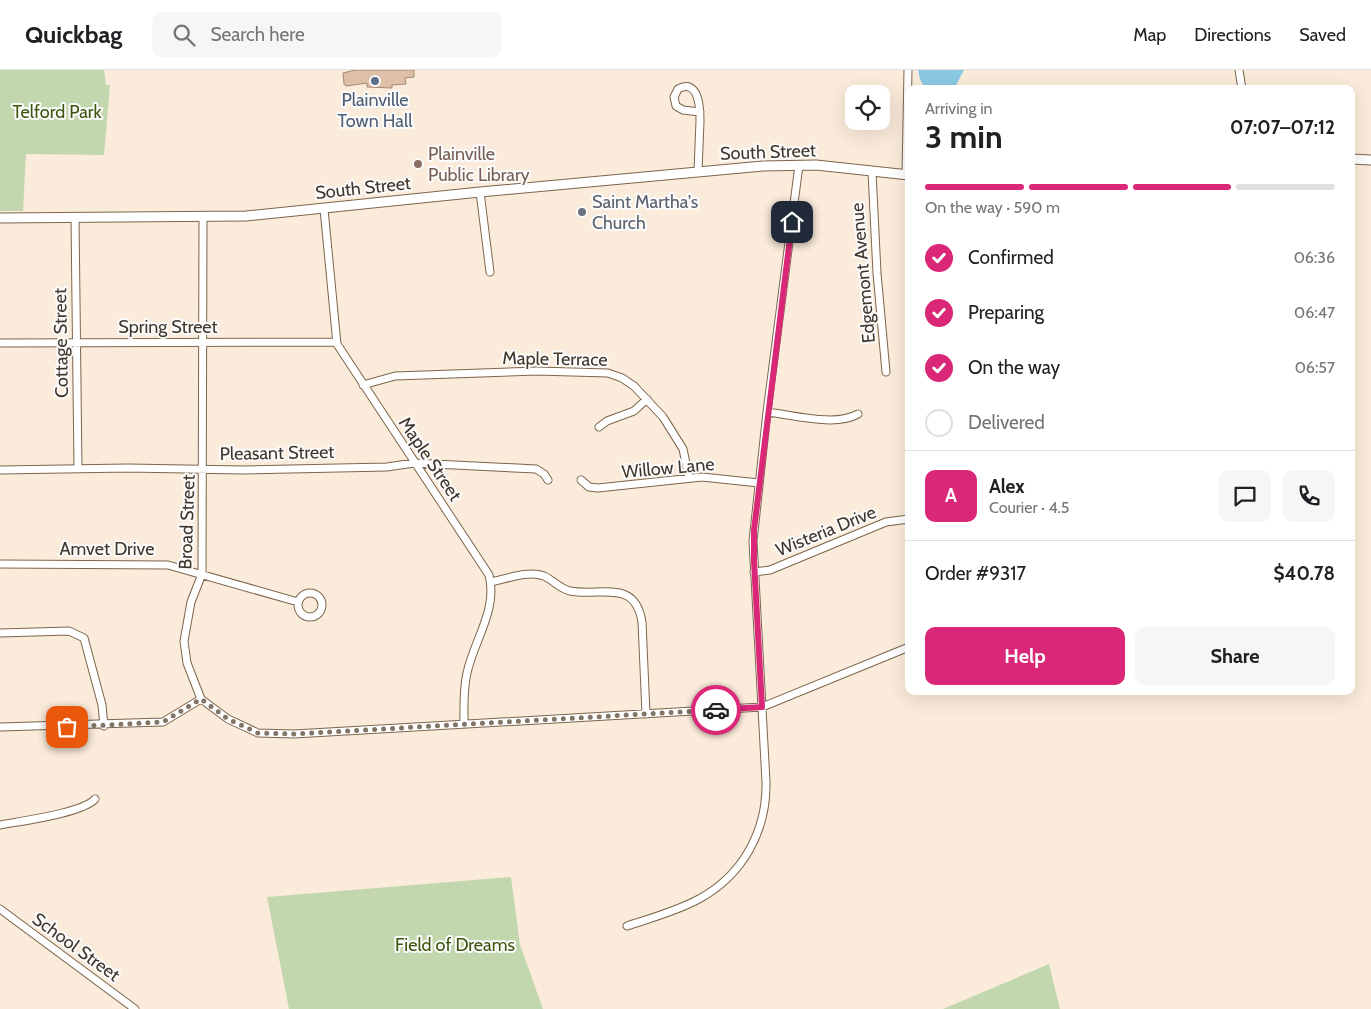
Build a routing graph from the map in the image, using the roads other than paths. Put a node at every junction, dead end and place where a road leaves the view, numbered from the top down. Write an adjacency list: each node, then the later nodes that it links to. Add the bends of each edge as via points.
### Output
1 (908, 70): 3 (street)
2 (1239, 70): 4 (street)
3 (908, 85)
4 (1241, 85)
5 (700, 112): 5 (street, via 697,93 686,86 678,89 675,104 682,110); 9 (street)
6 (1355, 159): 7 (main road)
7 (1371, 160)
8 (799, 165): 9 (main road, South Street); 10 (main road, South Street); 25 (street)
9 (698, 171): 12 (main road, South Street)
10 (872, 172): 11 (main road, South Street); 22 (street, Edgemont Avenue)
11 (905, 175)
12 (480, 192): 13 (main road, South Street); 17 (street)
13 (324, 209): 16 (main road, South Street); 20 (street, Maple Street)
14 (75, 217): 15 (main road, South Street); 16 (main road, South Street); 18 (street, Cottage Street)
15 (0, 218)
16 (203, 218): 19 (street, Broad Street)
17 (490, 272)
18 (76, 342): 19 (street, Spring Street); 21 (street, Spring Street); 29 (street, Cottage Street)
19 (204, 342): 20 (street, Spring Street); 30 (street, Broad Street)
20 (336, 342): 23 (street, Maple Street)
21 (0, 343)
22 (886, 372)
23 (363, 386): 24 (street, Maple Terrace, via 395,376 594,371 622,378); 28 (street, Maple Street)
24 (646, 398): 27 (street, via 634,411); 32 (street, Maple Terrace, via 680,442)
25 (768, 412): 26 (street, via 837,420); 35 (street)
26 (858, 414)
27 (599, 427)
28 (414, 463): 30 (street, Pleasant Street, via 387,467); 33 (street, Pleasant Street, via 536,469); 40 (street, Maple Street, via 482,562)
29 (78, 469): 30 (street, Pleasant Street); 31 (street, Pleasant Street)
30 (204, 469): 39 (street, Broad Street)
31 (0, 470)
32 (690, 478): 34 (street, Willow Lane, via 598,488 589,487); 35 (street, Willow Lane)
33 (548, 480)
34 (581, 480)
35 (759, 483): 38 (street, via 753,541)
36 (905, 520): 38 (street, Wisteria Drive, via 886,522 770,570)
37 (0, 564): 39 (street, Amvet Drive, via 168,565)
38 (754, 572): 45 (street)
39 (202, 574): 41 (street, Amvet Drive); 44 (street, Broad Street, via 191,602 184,641 187,663)
40 (491, 582): 46 (street, via 534,574 545,576 570,591 611,592 631,598 642,622); 47 (street, Maple Street, via 489,611 467,673)
41 (298, 602)
42 (0, 633): 48 (street, via 69,632 84,638 102,705)
43 (905, 649): 45 (street)
44 (201, 699): 47 (street, via 228,719 258,733 294,734); 48 (street, via 163,722)
45 (762, 707): 46 (street); 53 (street, via 766,802 760,829 748,853 733,873 706,895)
46 (646, 714): 47 (street)
47 (464, 724)
48 (104, 726): 49 (street)
49 (0, 728)
50 (95, 799): 51 (street, via 91,804 70,811)
51 (0, 825)
52 (0, 910): 54 (street, School Street)
53 (627, 926)
54 (135, 1009)

